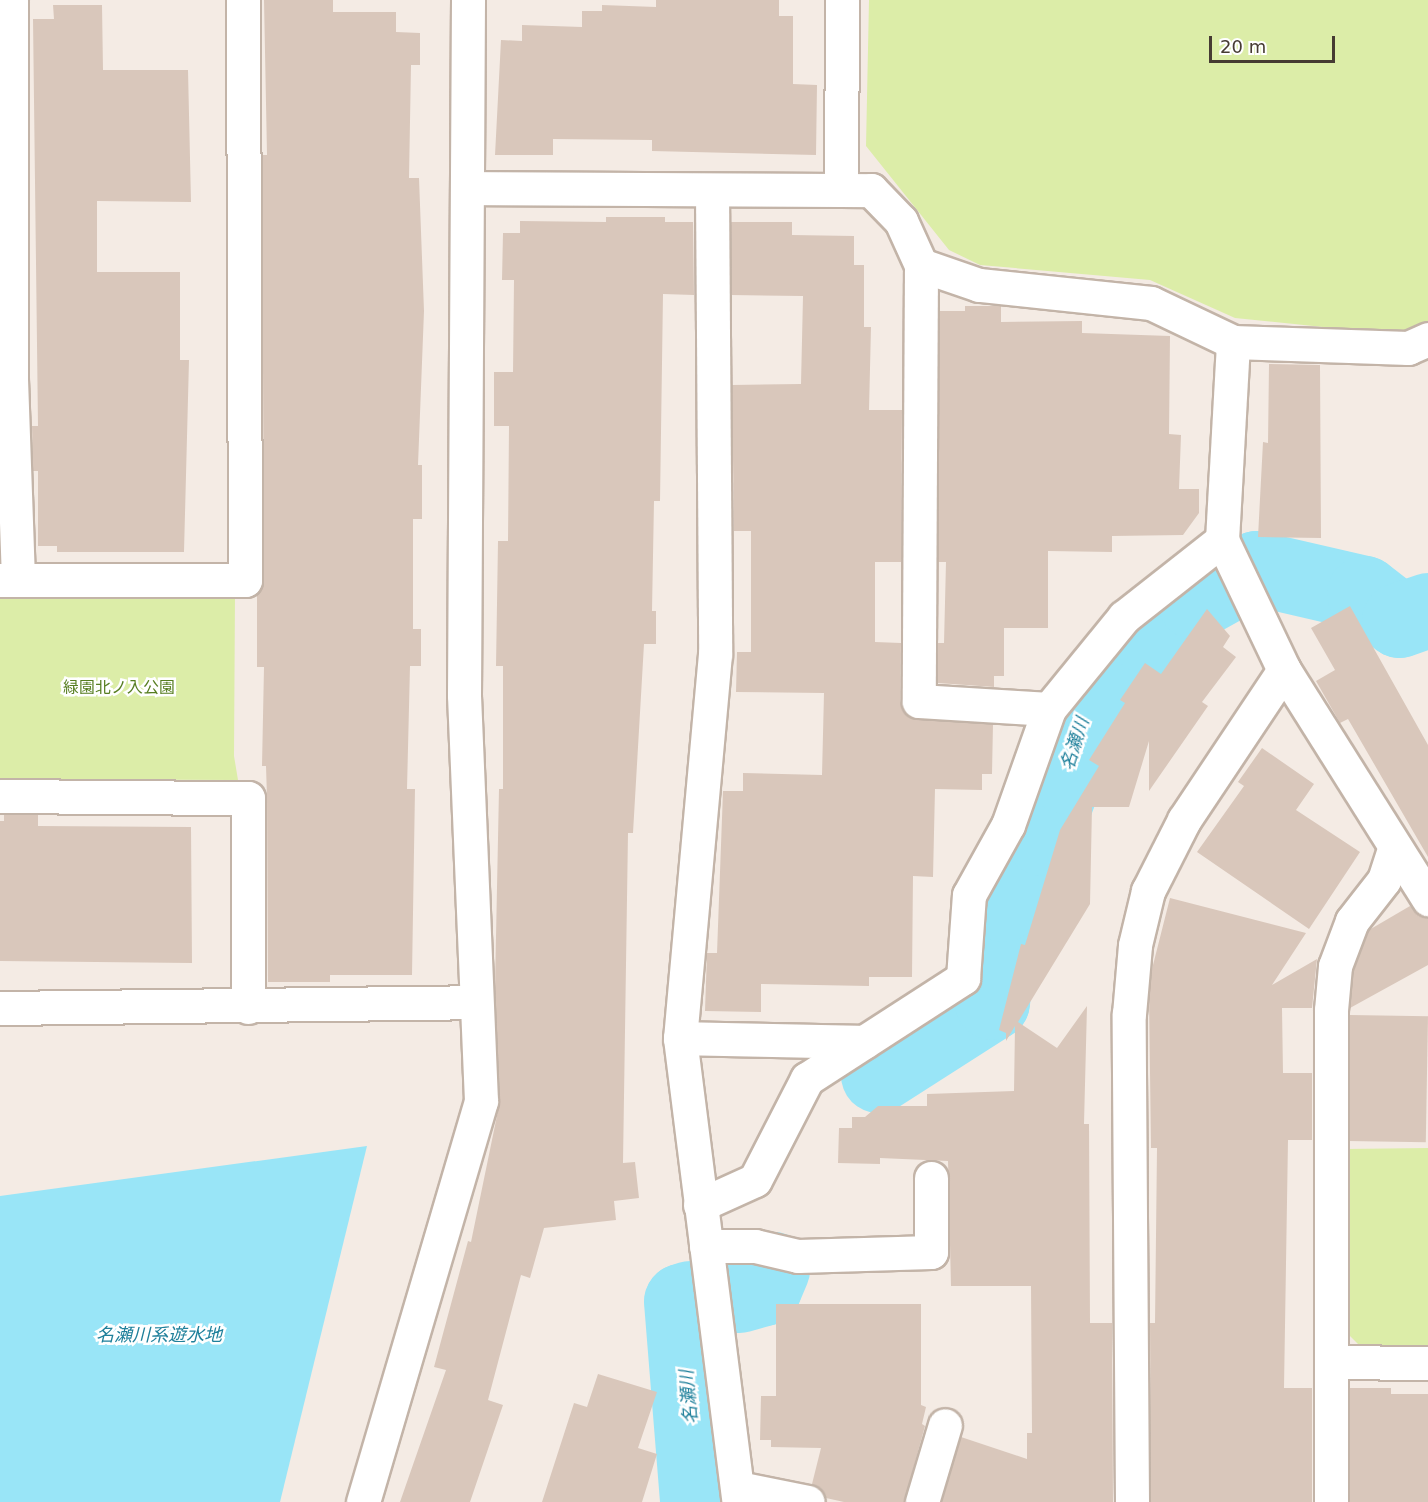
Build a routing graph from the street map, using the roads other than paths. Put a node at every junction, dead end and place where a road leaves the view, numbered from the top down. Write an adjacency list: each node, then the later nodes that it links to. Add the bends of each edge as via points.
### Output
1 (11, 0): 5 (street)
2 (243, 0): 14 (street, via 245,580)
3 (468, 0): 6 (street)
4 (842, 0): 7 (street)
5 (6, 182): 12 (street)
6 (467, 188): 8 (street); 20 (street, via 464,695)
7 (841, 189): 8 (street); 9 (street, via 871,190 901,222)
8 (712, 190): 23 (street, via 715,654)
9 (921, 265): 11 (street, via 979,285 1151,303); 16 (street, via 919,701)
10 (1428, 339): 11 (street, via 1407,348)
11 (1233, 342): 13 (street)
12 (6, 379): 14 (street)
13 (1222, 540): 15 (street); 16 (street, via 1124,617)
14 (9, 579)
15 (1284, 670): 18 (street); 35 (street, via 1184,820 1148,891 1135,945 1130,1014)
16 (1049, 709): 24 (street, via 1008,825 969,895 963,978)
17 (0, 796): 21 (street, via 248,798)
18 (1395, 847): 19 (street); 28 (street, via 1384,880 1352,921 1335,966 1331,1010)
19 (1428, 899)
20 (474, 1002): 21 (street); 32 (street, via 481,1101)
21 (248, 1007): 22 (street)
22 (0, 1008)
23 (680, 1038): 24 (street); 26 (street)
24 (864, 1042): 26 (street, via 807,1079 755,1180)
25 (931, 1178): 27 (street, via 931,1252 798,1256 755,1246)
26 (700, 1205): 27 (street)
27 (706, 1246): 31 (street)
28 (1331, 1362): 29 (street); 36 (street)
29 (1428, 1363)
30 (945, 1425): 34 (street)
31 (738, 1495): 33 (street)
32 (363, 1502)
33 (808, 1502)
34 (922, 1502)
35 (1132, 1502)
36 (1331, 1502)

